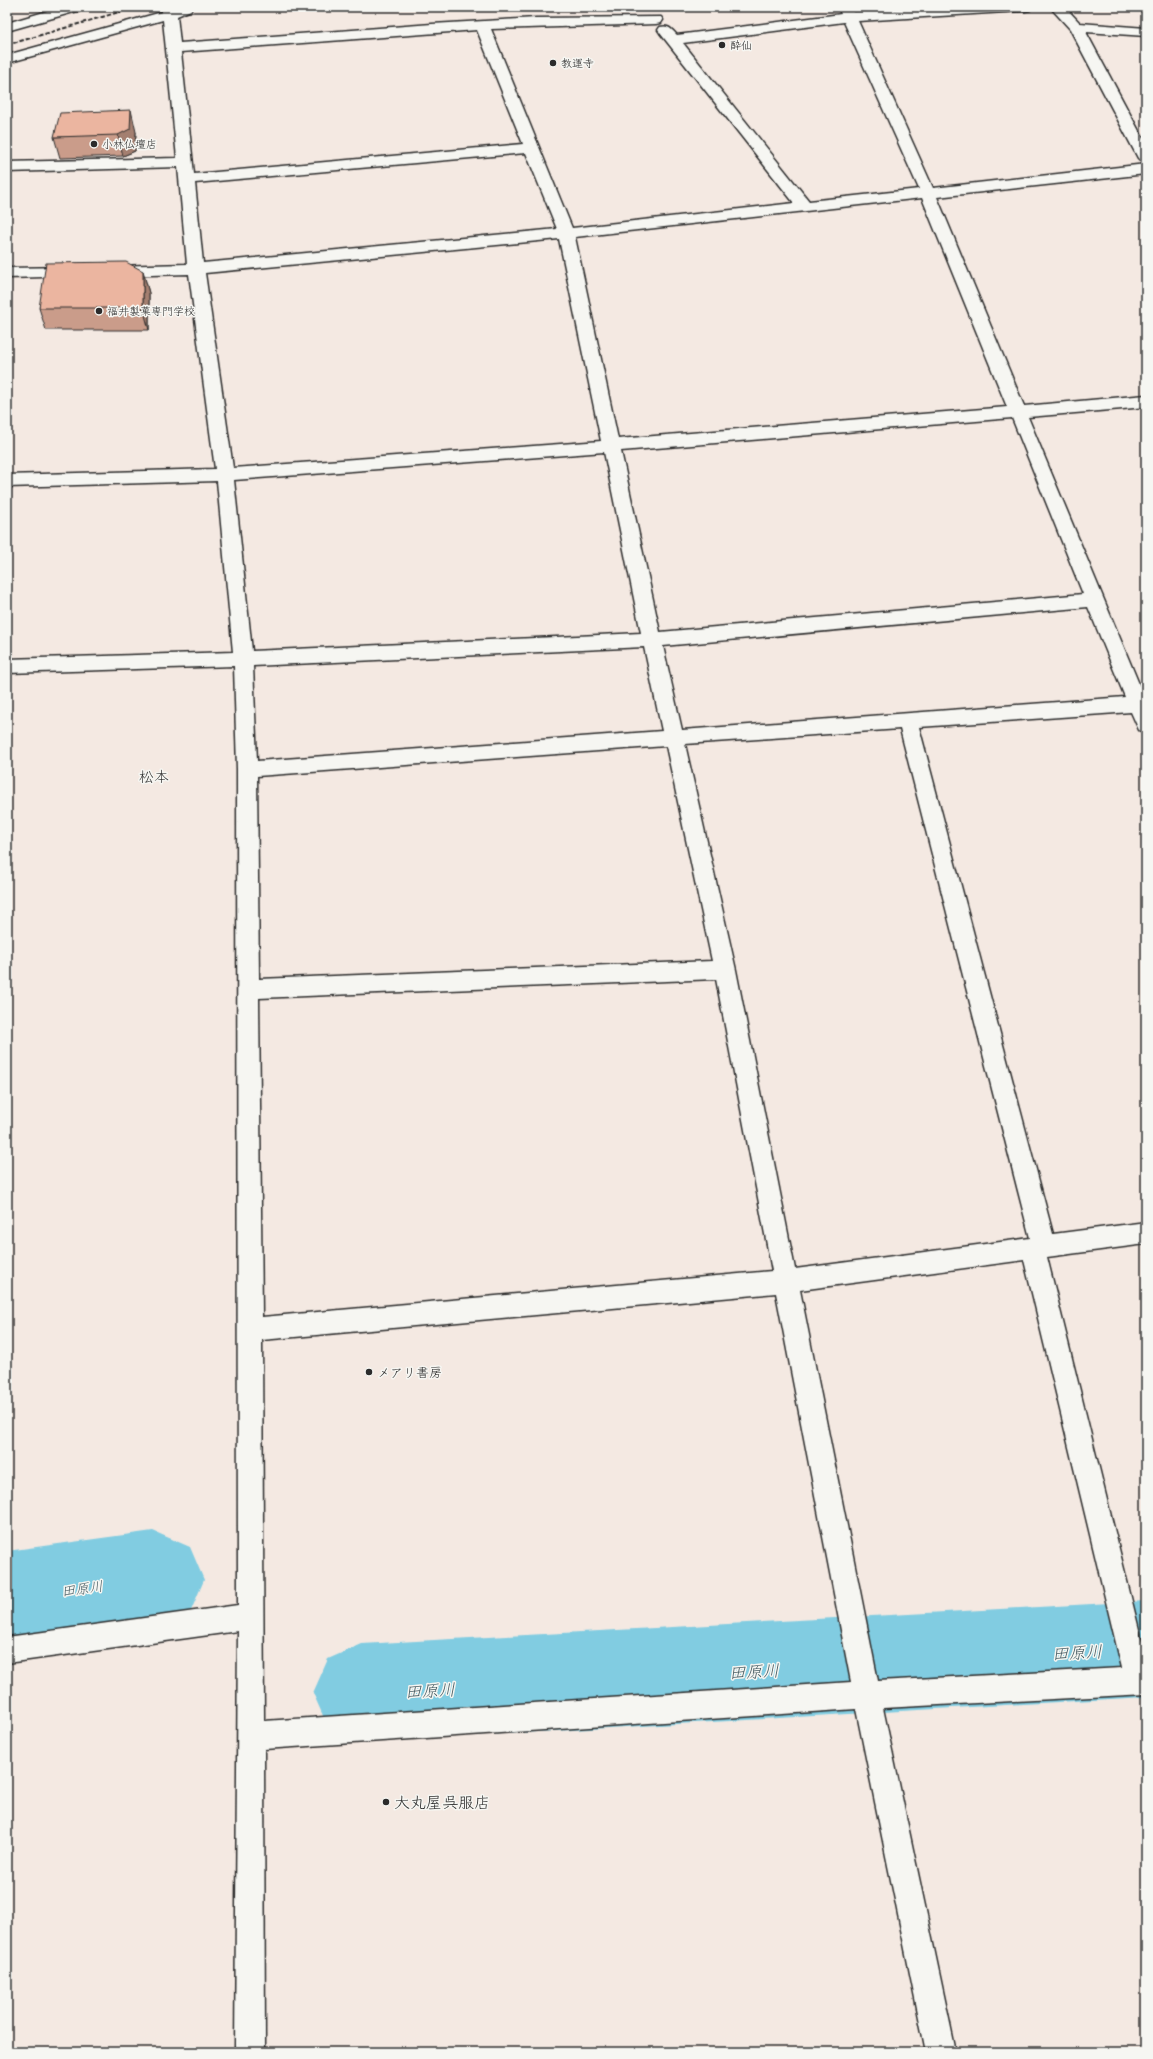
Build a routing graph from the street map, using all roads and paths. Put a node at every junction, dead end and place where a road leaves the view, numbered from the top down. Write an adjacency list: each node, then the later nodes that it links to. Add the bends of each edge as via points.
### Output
1 (76, 7): 12 (street)
2 (525, 7): 9 (street)
3 (646, 7): 8 (street)
4 (1025, 7): 7 (street)
5 (1057, 7): 11 (street)
6 (175, 9): 15 (street); 16 (street)
7 (847, 12): 14 (street); 22 (street)
8 (656, 20): 9 (street); 14 (street)
9 (536, 22): 10 (street)
10 (482, 25): 15 (street); 17 (street)
11 (1076, 27): 13 (street); 18 (street)
12 (7, 28)
13 (1146, 32)
14 (673, 40): 23 (street)
15 (174, 48): 21 (street)
16 (7, 59)
17 (532, 148): 21 (street); 24 (street)
18 (1146, 158)
19 (7, 167): 21 (street)
20 (1146, 169): 22 (street)
21 (186, 171): 25 (street)
22 (928, 193): 23 (street); 28 (street)
23 (805, 206): 24 (street)
24 (566, 233): 25 (street); 29 (street)
25 (196, 269): 26 (street); 30 (street)
26 (7, 273)
27 (1146, 402): 28 (street)
28 (1018, 412): 29 (street); 32 (street)
29 (610, 446): 30 (street); 33 (street)
30 (225, 475): 31 (street); 34 (street)
31 (7, 481)
32 (1095, 600): 33 (street); 36 (street)
33 (652, 640): 34 (street); 39 (street)
34 (244, 659): 35 (street); 40 (street)
35 (7, 666)
36 (1141, 703): 37 (street); 38 (street)
37 (908, 721): 39 (street); 44 (street)
38 (1146, 725)
39 (673, 737): 40 (street); 41 (street)
40 (247, 769): 42 (street)
41 (725, 970): 42 (street); 45 (street)
42 (248, 990): 46 (street)
43 (1146, 1233): 44 (street)
44 (1039, 1247): 45 (street); 49 (street)
45 (786, 1281): 46 (street); 50 (street)
46 (249, 1330): 47 (street)
47 (251, 1616): 48 (street); 51 (street)
48 (7, 1650)
49 (1142, 1680): 50 (street)
50 (867, 1695): 51 (street); 53 (street)
51 (250, 1736): 52 (street)
52 (250, 2052)
53 (941, 2052)

